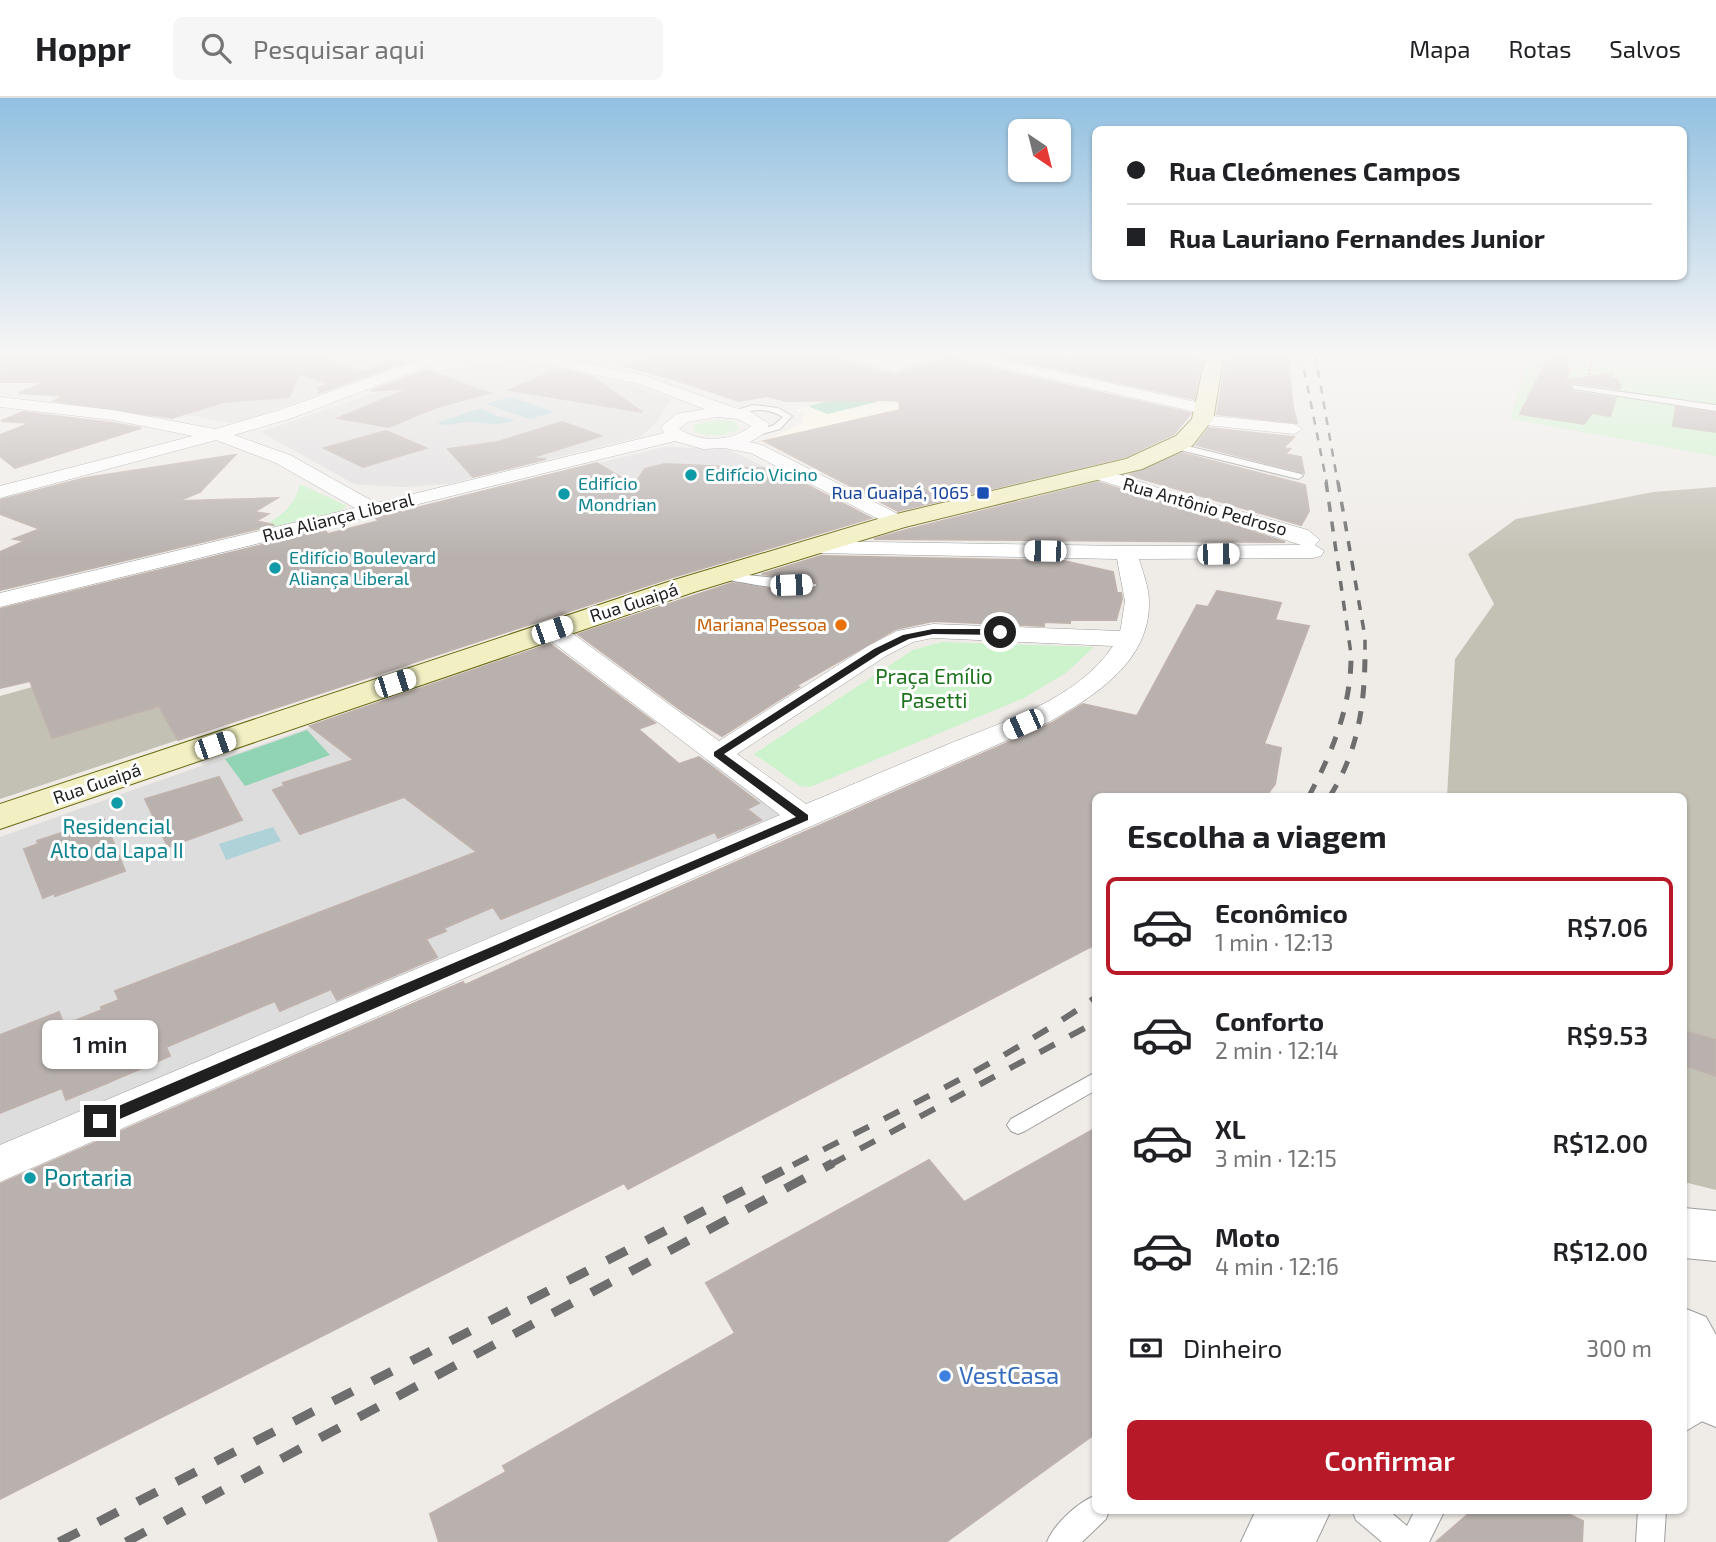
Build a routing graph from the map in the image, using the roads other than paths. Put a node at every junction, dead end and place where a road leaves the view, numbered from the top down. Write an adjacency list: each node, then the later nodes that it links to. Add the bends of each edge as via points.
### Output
1 (147, 421): 9 (street)
2 (262, 421): 9 (street)
3 (675, 421): 10 (street, via 671,431)
4 (757, 421): 11 (street, via 760,428)
5 (785, 421): 11 (lane)
6 (1198, 421): 12 (main road, Rua Guaipá)
7 (1248, 421): 8 (street)
8 (1294, 429)
9 (218, 435): 15 (street); 16 (street, via 282,460)
10 (675, 436): 11 (street, via 694,441); 16 (street, Rua Aliança Liberal)
11 (751, 441): 17 (street)
12 (1175, 446): 13 (main road, Rua Guaipá); 14 (lane)
13 (1100, 474): 17 (main road, Rua Guaipá); 19 (street, Rua Antônio Pedroso, via 1300,535 1311,546)
14 (1298, 476)
15 (0, 492)
16 (374, 510): 22 (street, Rua Aliança Liberal)
17 (897, 521): 18 (main road, Rua Guaipá)
18 (816, 546): 19 (street); 20 (main road, Rua Guaipá)
19 (1127, 553): 24 (street, via 1138,605)
20 (721, 575): 21 (lane); 23 (main road, Rua Guaipá)
21 (811, 584)
22 (0, 600)
23 (552, 630): 25 (street); 26 (main road, Rua Guaipá)
24 (1130, 639): 25 (street, via 933,631 906,636); 27 (street, via 1115,665 1041,715)
25 (718, 754): 27 (street)
26 (0, 817)
27 (804, 818): 30 (street)
28 (1092, 1082): 29 (lane)
29 (1018, 1125)
30 (0, 1164)
31 (1687, 1233): 32 (street)
32 (1716, 1236)
33 (1687, 1344): 34 (street)
34 (1716, 1397): 35 (lane)
35 (1687, 1417)
36 (1092, 1514): 41 (lane)
37 (1294, 1514): 42 (street)
38 (1371, 1514): 43 (lane)
39 (1429, 1514): 44 (lane)
40 (1652, 1514): 45 (lane)
41 (1061, 1542)
42 (1276, 1542)
43 (1404, 1542)
44 (1413, 1542)
45 (1650, 1542)

